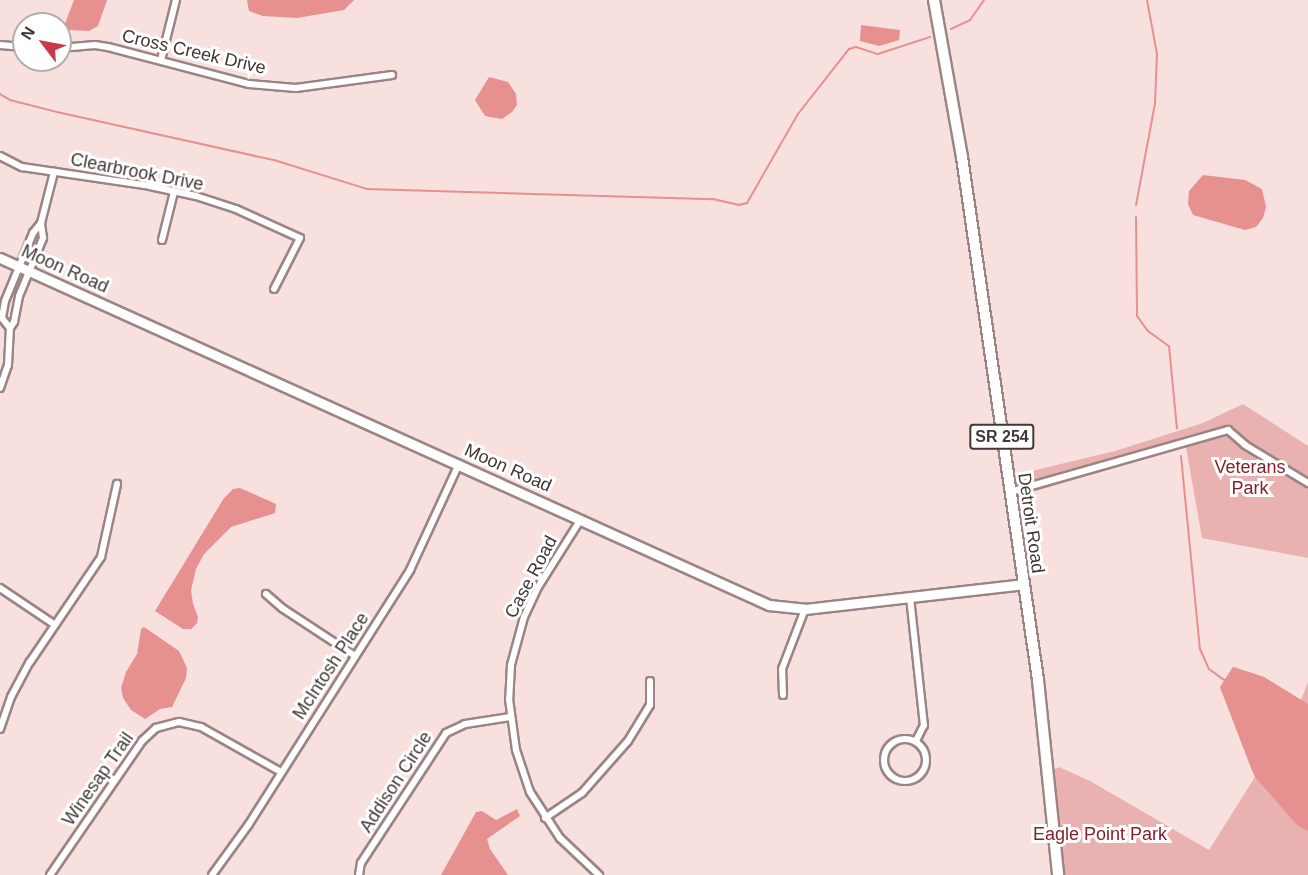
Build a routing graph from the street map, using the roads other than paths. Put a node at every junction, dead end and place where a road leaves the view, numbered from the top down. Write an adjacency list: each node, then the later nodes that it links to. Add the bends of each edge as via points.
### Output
1 (176, 0): 4 (street)
2 (934, 0): 20 (main road, Detroit Road / SR 254, via 963,166)
3 (72, 47): 4 (street, Cross Creek Drive, via 95,45)
4 (161, 60): 5 (street, Cross Creek Drive, via 249,84 296,88)
5 (392, 75)
6 (0, 156): 7 (street, Clearbrook Drive, via 19,166)
7 (54, 172): 8 (street, Clearbrook Drive); 9 (street)
8 (174, 192): 10 (street); 14 (street, Clearbrook Drive, via 236,209 300,238)
9 (41, 222): 12 (street); 13 (street, via 43,238)
10 (162, 240)
11 (0, 258): 12 (street, Moon Road)
12 (18, 266): 13 (street, Moon Road); 15 (street, via 2,318)
13 (30, 272): 15 (street); 17 (street, Moon Road)
14 (274, 289)
15 (10, 328): 16 (street, via 8,365)
16 (0, 388)
17 (459, 463): 21 (street, Moon Road); 28 (street, McIntosh Place, via 410,570)
18 (1308, 483): 20 (street, via 1245,445 1228,430)
19 (117, 484): 27 (street, via 101,557)
20 (1010, 493): 22 (main road, Detroit Road / SR 254)
21 (580, 519): 26 (street, Moon Road, via 769,605); 31 (street, Case Road, via 538,587 520,627 510,675)
22 (1023, 584): 25 (street, Moon Road); 40 (main road, Detroit Road / SR 254, via 1047,750)
23 (0, 588): 27 (street)
24 (266, 594): 28 (street)
25 (910, 597): 26 (street, Moon Road); 33 (street, via 924,725)
26 (805, 609): 30 (street, via 782,669)
27 (55, 625): 32 (street, via 19,683)
28 (355, 656): 34 (street, McIntosh Place)
29 (650, 681): 35 (street, via 650,705 628,741 582,793)
30 (783, 694)
31 (510, 717): 35 (street, Case Road, via 523,777); 38 (street, Addison Circle, via 465,724 446,733 361,863)
32 (0, 729)
33 (916, 741): 33 (street, via 902,738 885,751 885,766 893,777 913,780 924,771 927,758)
34 (281, 771): 36 (street, Winesap Trail, via 201,727 179,722 156,728 142,741); 37 (street, McIntosh Place)
35 (544, 818): 39 (street, Case Road)
36 (50, 875)
37 (212, 875)
38 (359, 875)
39 (599, 875)
40 (1058, 875)

